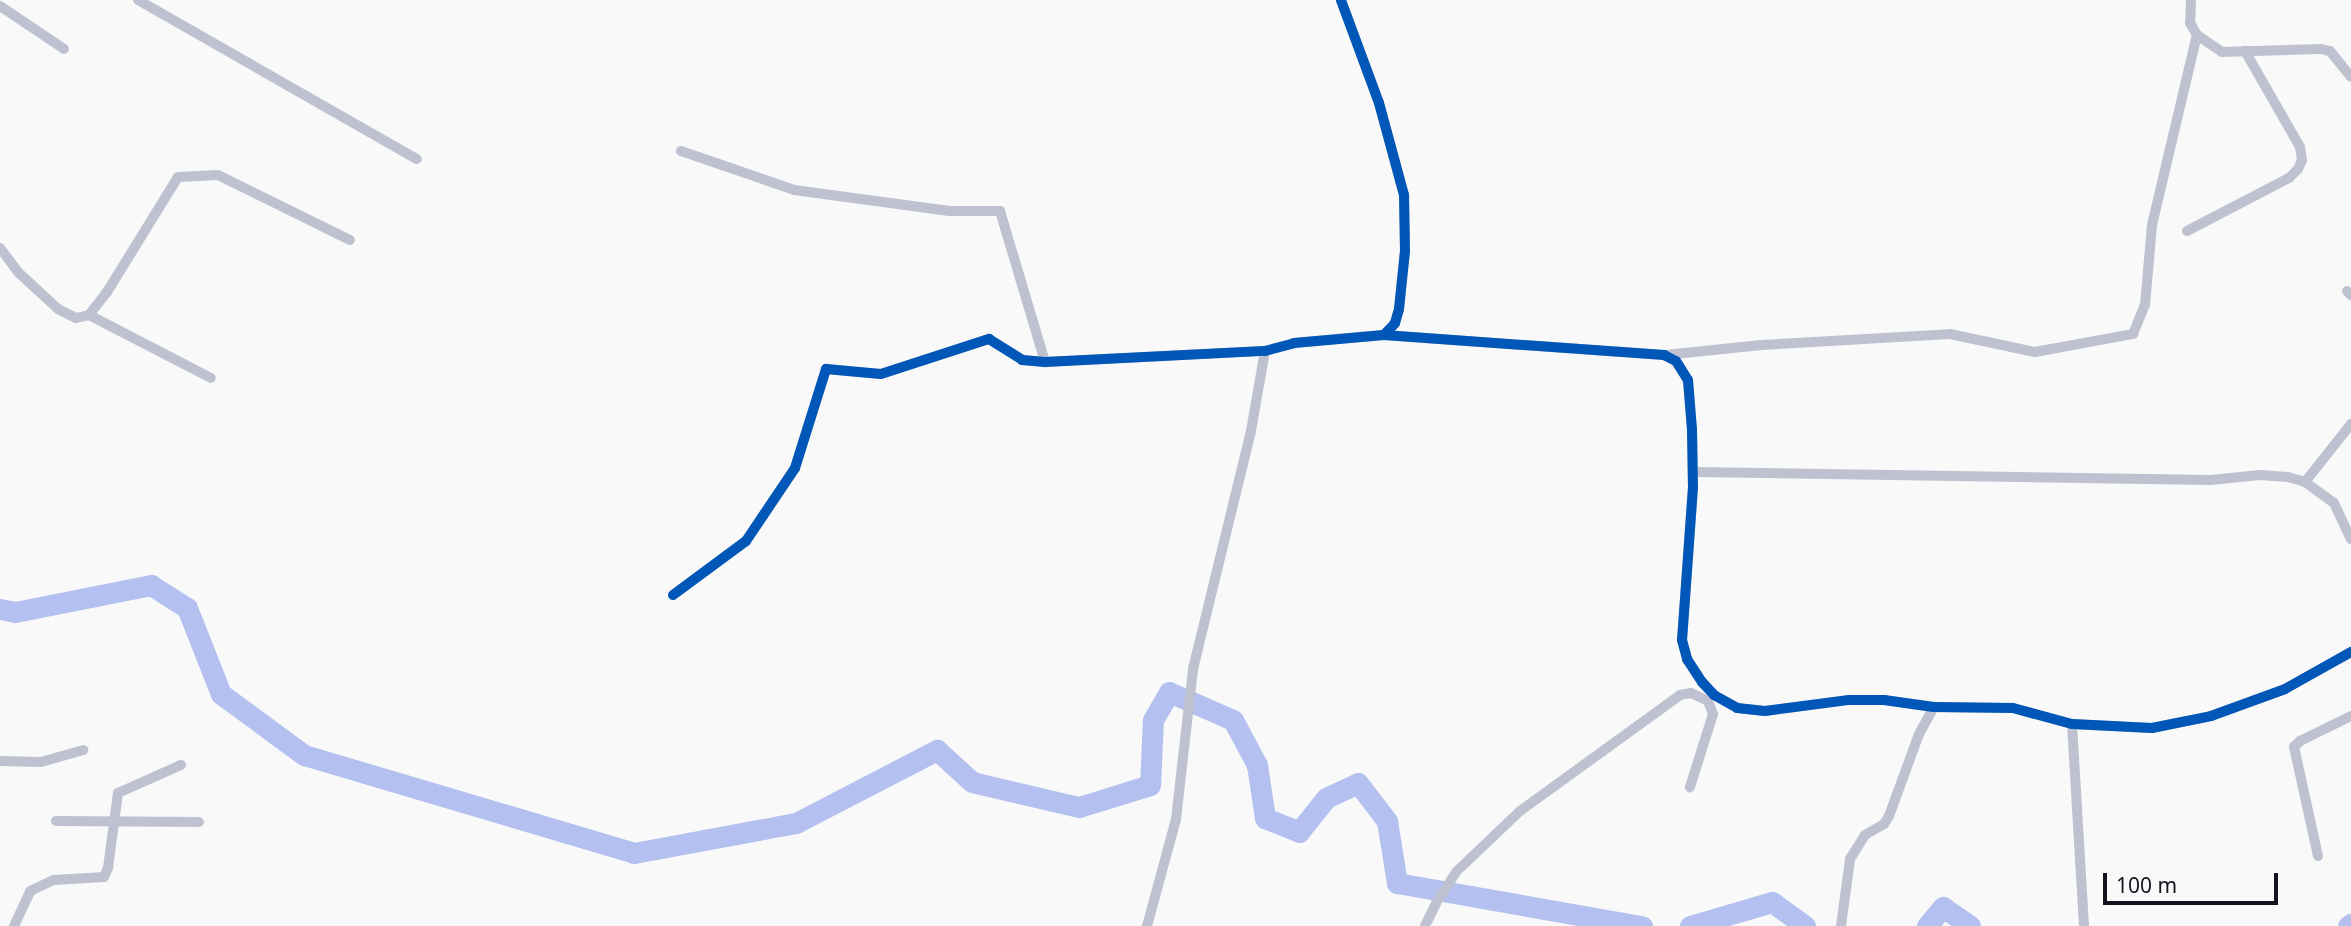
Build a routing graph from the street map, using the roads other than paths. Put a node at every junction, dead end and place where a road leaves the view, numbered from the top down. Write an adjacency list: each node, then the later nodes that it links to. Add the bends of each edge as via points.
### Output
1 (138, 0): 10 (street)
2 (1340, 0): 15 (street, via 1379,103 1404,195 1401,297 1395,323)
3 (2191, 0): 5 (street, via 2190,23)
4 (0, 6): 6 (street)
5 (2197, 35): 7 (street, via 2222,52); 17 (street, via 2152,225 2146,304 2133,334 2035,352 1950,334)
6 (64, 49)
7 (2245, 51): 8 (street, via 2330,51); 11 (street, via 2300,146 2302,160 2289,178)
8 (2351, 78)
9 (681, 151): 18 (street, via 794,190 950,211 1000,211)
10 (417, 159)
11 (2187, 231)
12 (350, 240): 14 (street, via 218,175 178,177)
13 (0, 248): 14 (street, via 58,309 76,318)
14 (89, 315): 19 (street)
15 (1384, 335): 16 (street, via 1294,343); 17 (street)
16 (1265, 351): 18 (street); 38 (street, via 1251,431 1193,669 1176,819)
17 (1664, 355): 21 (street, via 1676,361 1688,380)
18 (1045, 362): 24 (street, via 1022,360 989,339 881,374 826,369 795,468 746,541)
19 (211, 378)
20 (2351, 424): 22 (street)
21 (1693, 472): 22 (street, via 2211,480 2260,475); 26 (street, via 1682,640 1687,659 1714,695 1737,708 1765,711 1849,700)
22 (2305, 482): 23 (street, via 2334,503)
23 (2351, 538)
24 (673, 595)
25 (2351, 652): 28 (street, via 2285,689 2211,716 2152,727)
26 (1934, 707): 28 (street, via 2013,708); 40 (street, via 1919,734 1889,816 1865,835 1850,859)
27 (2351, 716): 36 (street, via 2294,747)
28 (2072, 724): 41 (street)
29 (83, 750): 30 (street, via 41,762)
30 (0, 761)
31 (181, 765): 33 (street, via 118,793)
32 (1690, 787): 39 (street, via 1713,714 1708,701 1691,693 1680,695 1520,811 1457,871)
33 (113, 819): 34 (street); 35 (street); 37 (street, via 104,877 54,880 30,891)
34 (56, 821)
35 (198, 822)
36 (2318, 856)
37 (14, 926)
38 (1147, 926)
39 (1425, 926)
40 (1841, 926)
41 (2084, 926)

